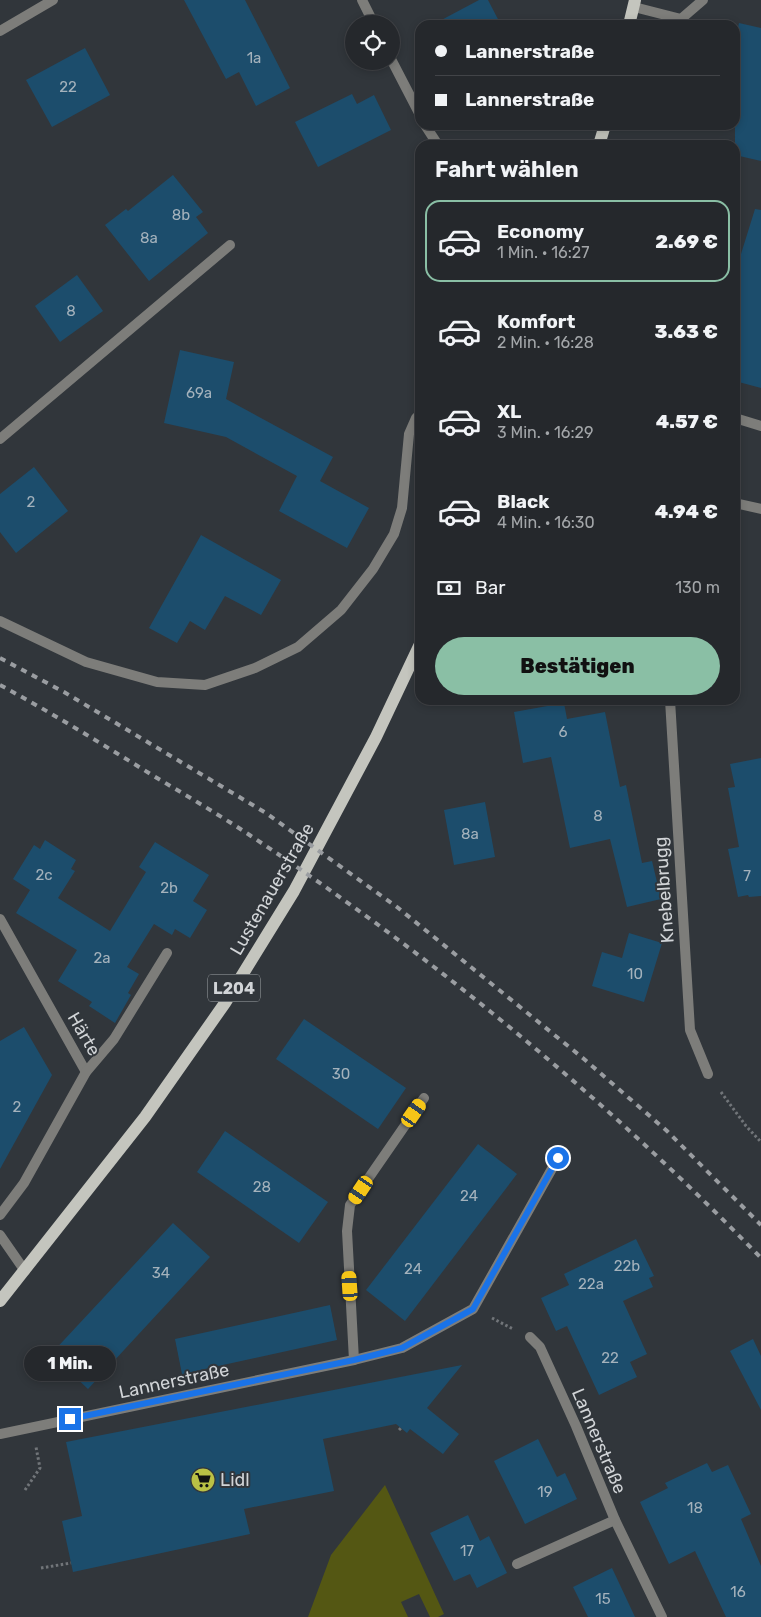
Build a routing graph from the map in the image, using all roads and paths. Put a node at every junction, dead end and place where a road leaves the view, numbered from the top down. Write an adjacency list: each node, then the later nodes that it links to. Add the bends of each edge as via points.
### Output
1 (52, 0): 7 (street)
2 (362, 0): 5 (street)
3 (703, 0): 4 (street, via 681,19)
4 (635, 4): 6 (main road)
5 (370, 15)
6 (631, 20)
7 (0, 31)
8 (397, 70): 9 (street)
9 (415, 105)
10 (230, 245): 14 (street)
11 (415, 420): 17 (street, via 409,434 402,508 394,534 373,570 341,610 298,647 255,668 205,684 157,682 86,662)
12 (740, 420): 13 (street)
13 (761, 426)
14 (0, 439)
15 (740, 504): 16 (street)
16 (761, 509)
17 (0, 621)
18 (415, 655): 29 (main road, Lustenauerstraße / L204, via 376,737 294,891 225,1003 145,1117)
19 (670, 705): 23 (street, Knebelbrugg, via 690,1030)
20 (0, 920): 22 (street, Härte)
21 (167, 953): 22 (street, via 114,1039)
22 (86, 1072): 27 (street, Härte, via 24,1183)
23 (708, 1074): 25 (path)
24 (424, 1098): 33 (street, via 350,1205 347,1231)
25 (761, 1142)
26 (558, 1158): 31 (street)
27 (0, 1215)
28 (0, 1235): 29 (street)
29 (25, 1271): 30 (main road, Lustenauerstraße / L204)
30 (0, 1301)
31 (473, 1309): 32 (path); 33 (street, Lannerstraße, via 402,1348)
32 (530, 1337): 37 (street, Lannerstraße, via 540,1347)
33 (354, 1360): 34 (street, Lannerstraße)
34 (0, 1434)
35 (35, 1443): 36 (path, via 40,1468)
36 (25, 1490)
37 (614, 1520): 39 (street); 41 (street, Lannerstraße)
38 (71, 1563): 40 (path)
39 (517, 1564)
40 (41, 1568)
41 (662, 1617)

